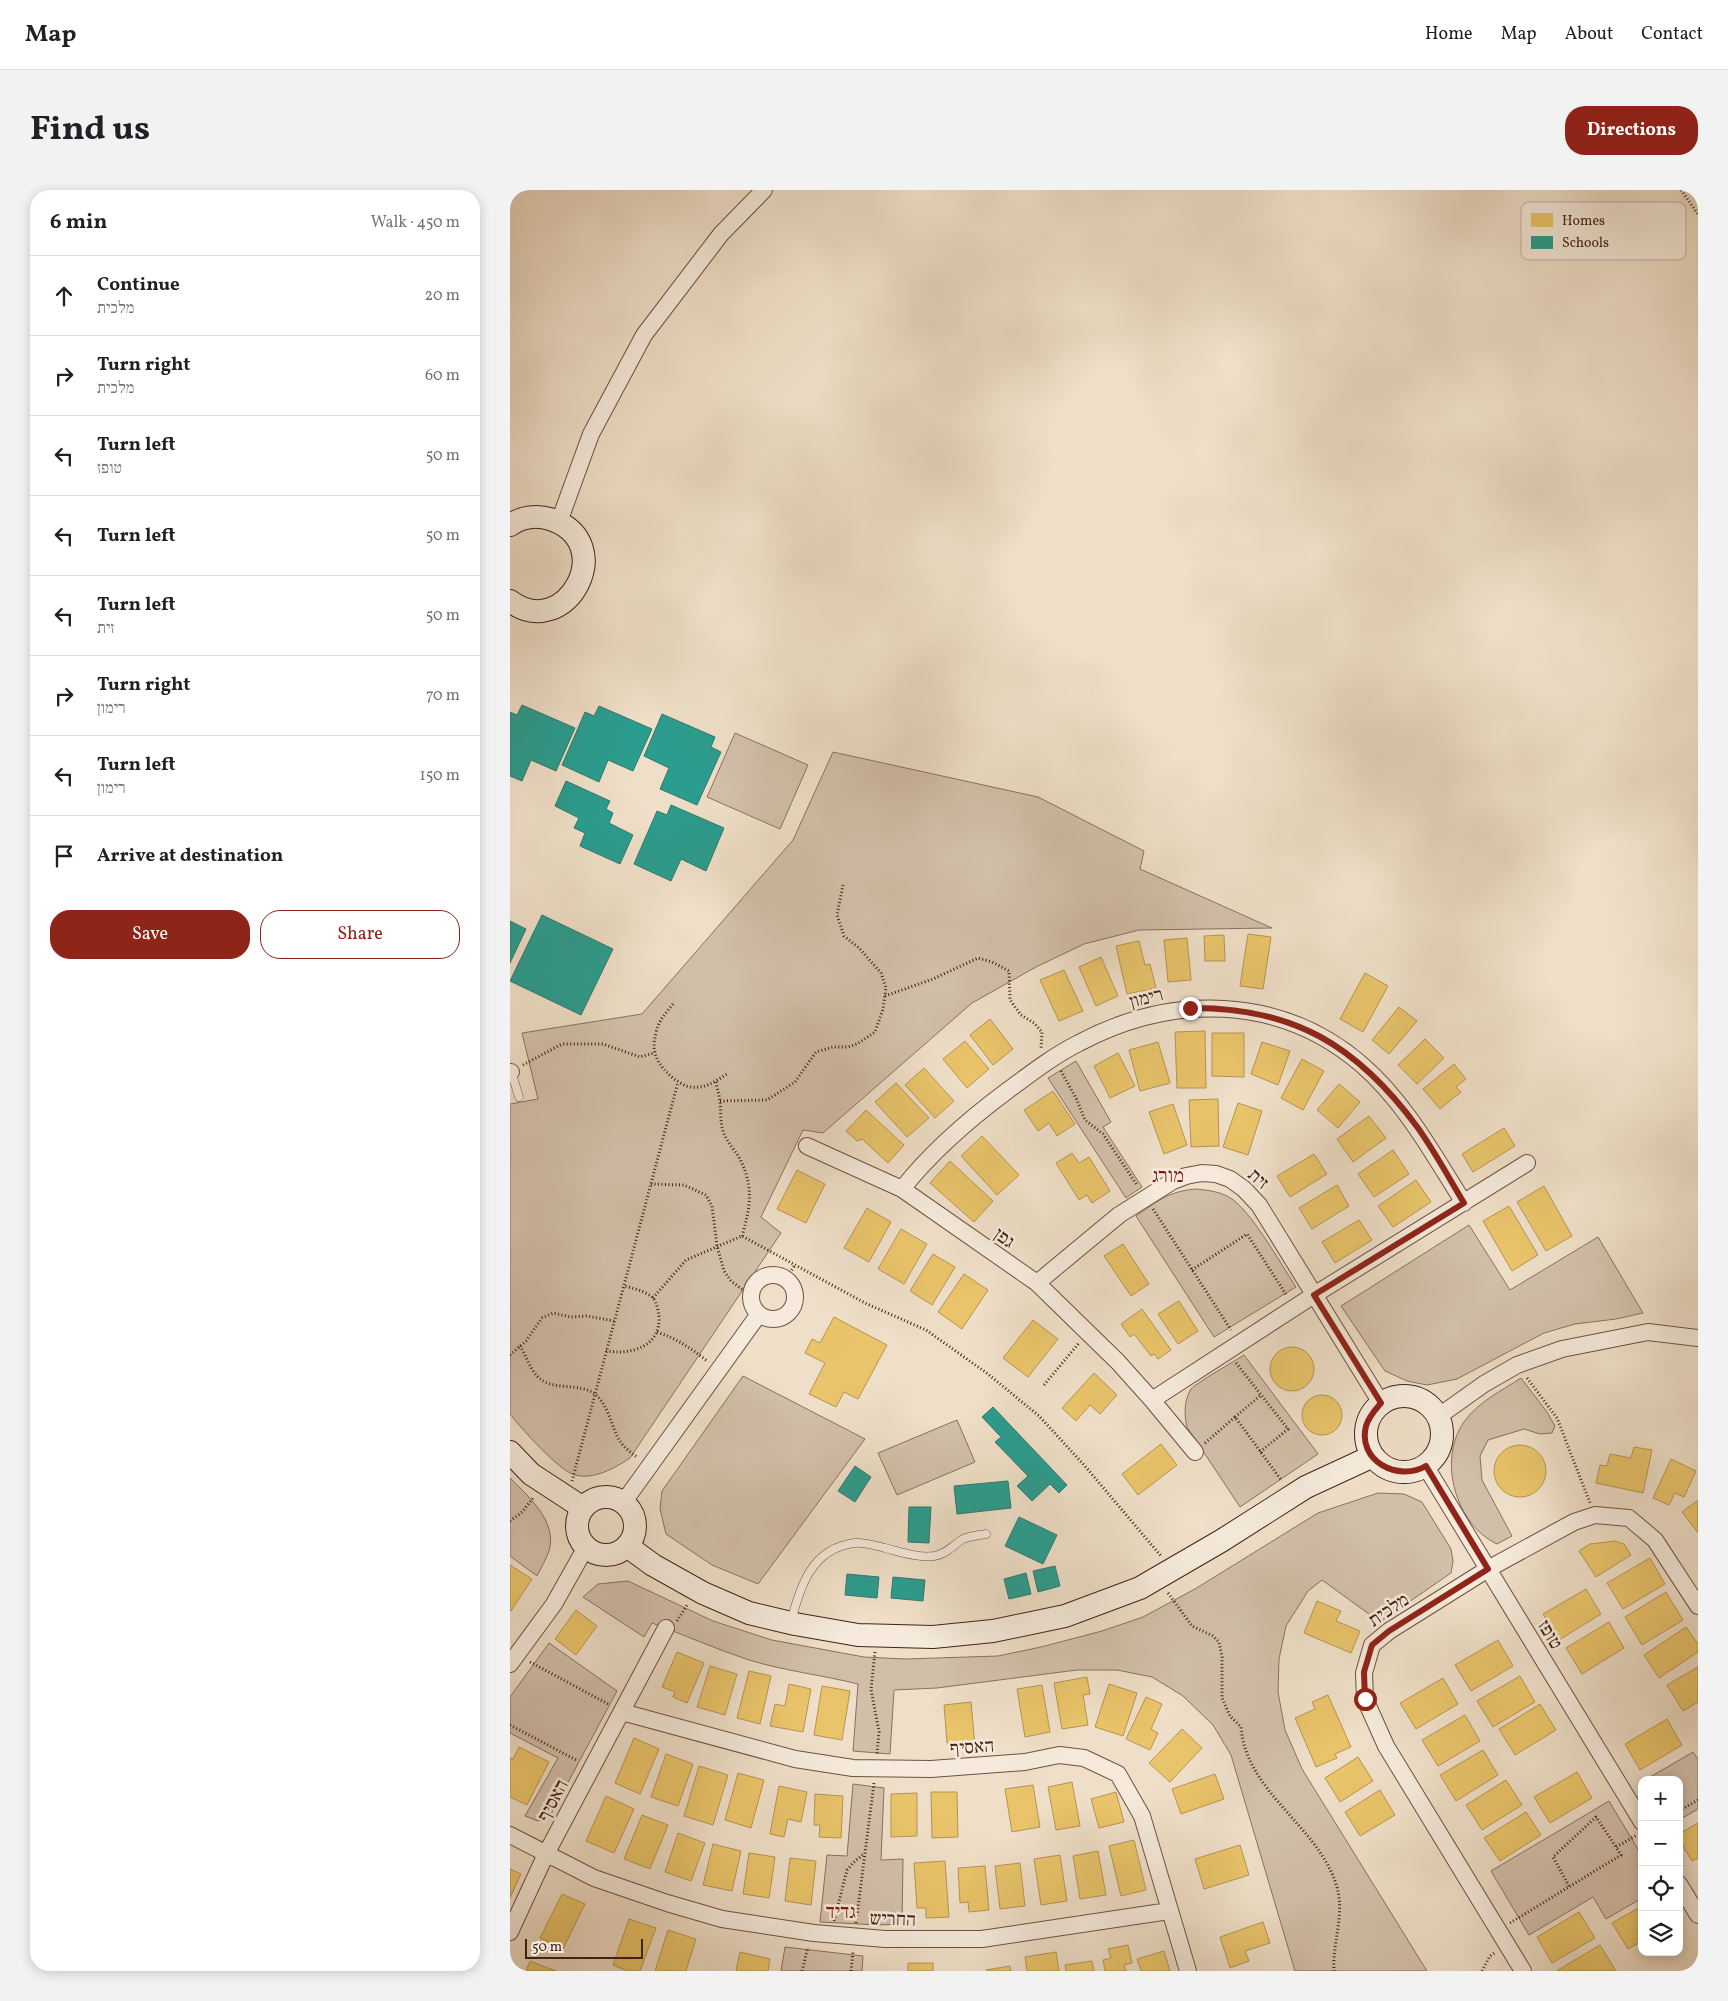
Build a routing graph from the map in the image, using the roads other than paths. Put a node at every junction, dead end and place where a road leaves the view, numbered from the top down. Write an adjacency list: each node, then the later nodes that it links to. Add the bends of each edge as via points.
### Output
1 (764, 190): 2 (street, via 721,234 644,335 591,434)
2 (559, 522): 3 (street, via 543,517 527,518); 4 (street, via 576,537 582,548 584,571 574,593 547,610)
3 (510, 525)
4 (512, 608)
5 (510, 1070): 6 (lane)
6 (519, 1097)
7 (807, 1146): 9 (street, גפן)
8 (1527, 1163): 10 (street)
9 (902, 1189): 10 (street, רימון, via 971,1118 1046,1063 1086,1039 1159,1012 1219,1008 1253,1012 1307,1028 1361,1064 1418,1129); 11 (street, גפן)
10 (1464, 1203): 12 (street)
11 (1037, 1283): 12 (street, זית, via 1118,1216 1173,1181 1202,1173 1230,1179 1259,1205); 15 (street, גפן, via 1088,1331)
12 (1314, 1295): 15 (street); 16 (street, זית)
13 (759, 1314): 13 (street, via 778,1319 792,1308 795,1292 786,1279 772,1275 758,1280 751,1296); 23 (street)
14 (1698, 1338): 17 (street, via 1648,1332 1562,1349 1517,1365)
15 (1152, 1400): 19 (street, גפן)
16 (1381, 1403): 17 (street, via 1397,1396 1412,1396 1425,1401); 20 (street, via 1371,1414 1366,1427)
17 (1439, 1416): 21 (street, via 1443,1441 1439,1452)
18 (510, 1452): 22 (street, via 531,1474)
19 (1195, 1452)
20 (1372, 1456): 21 (street, via 1382,1466 1396,1472 1410,1473); 29 (street, via 1293,1495 1140,1588 1064,1616 1002,1629 933,1637 858,1635)
21 (1426, 1466): 27 (street, טופז)
22 (575, 1503): 23 (street, via 603,1497); 26 (street, via 578,1536)
23 (623, 1503): 25 (street, via 630,1510 635,1526)
24 (986, 1534): 29 (lane, via 964,1539 950,1551 934,1556 905,1554 857,1542 832,1549 806,1576)
25 (627, 1546): 26 (street, via 610,1555); 29 (street, via 653,1566 696,1589 749,1614)
26 (586, 1547): 31 (street, via 554,1604)
27 (1488, 1569): 28 (street, מלכית, via 1574,1522 1595,1515 1629,1518 1655,1540); 33 (street, טופז); 41 (street, מלכית, via 1372,1645 1364,1672 1365,1699 1386,1746)
28 (1698, 1606)
29 (790, 1623)
30 (666, 1628): 32 (street, האסיף)
31 (513, 1659)
32 (622, 1712): 35 (street, האסיף); 37 (street, האסיף, via 795,1759 853,1768 931,1769 1025,1762 1059,1755 1084,1758 1118,1774 1142,1816)
33 (1641, 1821)
34 (510, 1835): 35 (street, החריש)
35 (546, 1854): 37 (street, החריש, via 594,1878 722,1919 885,1940 982,1939); 39 (street, האסיף)
36 (1683, 1891): 38 (street)
37 (1170, 1911): 40 (street, האסיף)
38 (1698, 1915)
39 (510, 1932)
40 (1188, 1971)
41 (1523, 1971)

